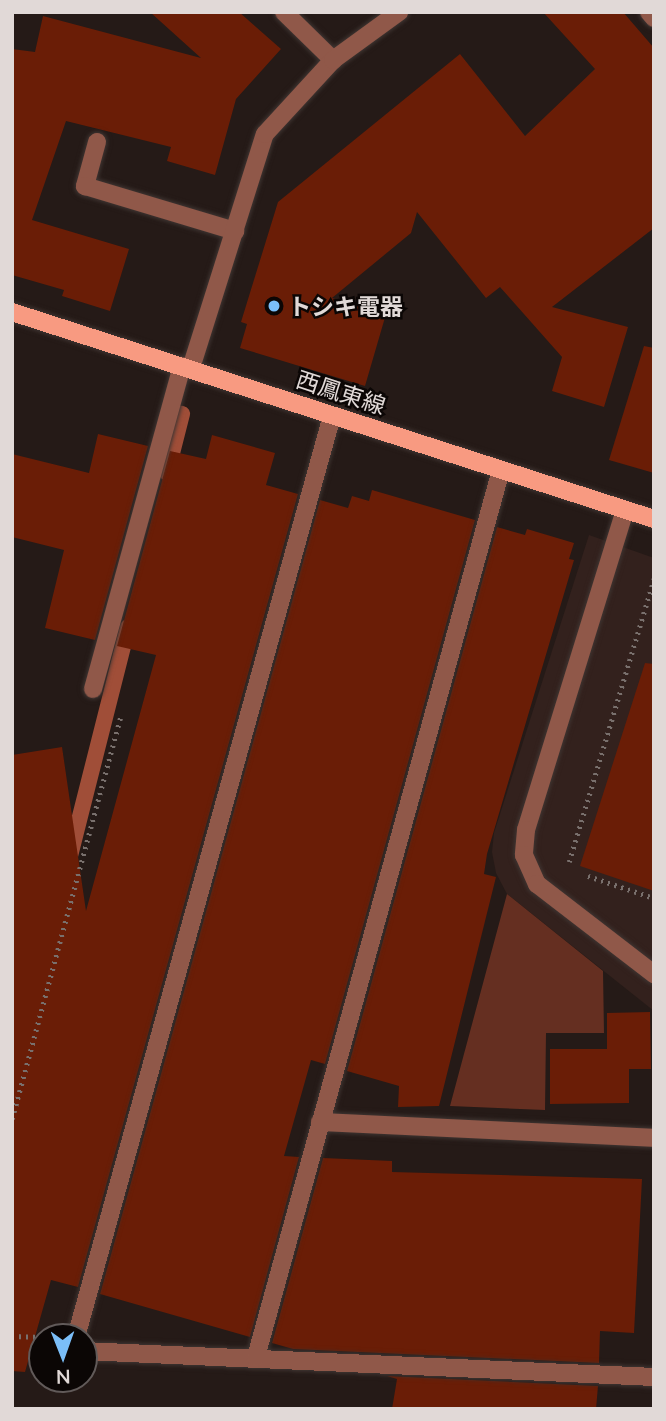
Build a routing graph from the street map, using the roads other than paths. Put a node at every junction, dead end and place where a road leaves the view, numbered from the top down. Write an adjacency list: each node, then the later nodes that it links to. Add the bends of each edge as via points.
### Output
1 (284, 12): 5 (street)
2 (399, 12): 5 (street)
3 (649, 12): 4 (street)
4 (654, 18)
5 (334, 60): 7 (street, via 265,134)
6 (97, 142): 7 (street, via 85,186)
7 (235, 231): 9 (street)
8 (12, 312): 9 (main road, 西鳳東線)
9 (186, 367): 10 (main road, 西鳳東線); 14 (street)
10 (332, 416): 11 (main road, 西鳳東線); 18 (street)
11 (501, 470): 12 (main road, 西鳳東線); 16 (street)
12 (625, 510): 13 (main road, 西鳳東線); 15 (street, via 526,830 524,855 537,884)
13 (654, 519)
14 (93, 689)
15 (654, 974)
16 (320, 1122): 17 (street); 20 (street)
17 (654, 1138)
18 (80, 1323)
19 (98, 1351): 20 (street)
20 (257, 1357): 21 (street)
21 (654, 1377)

